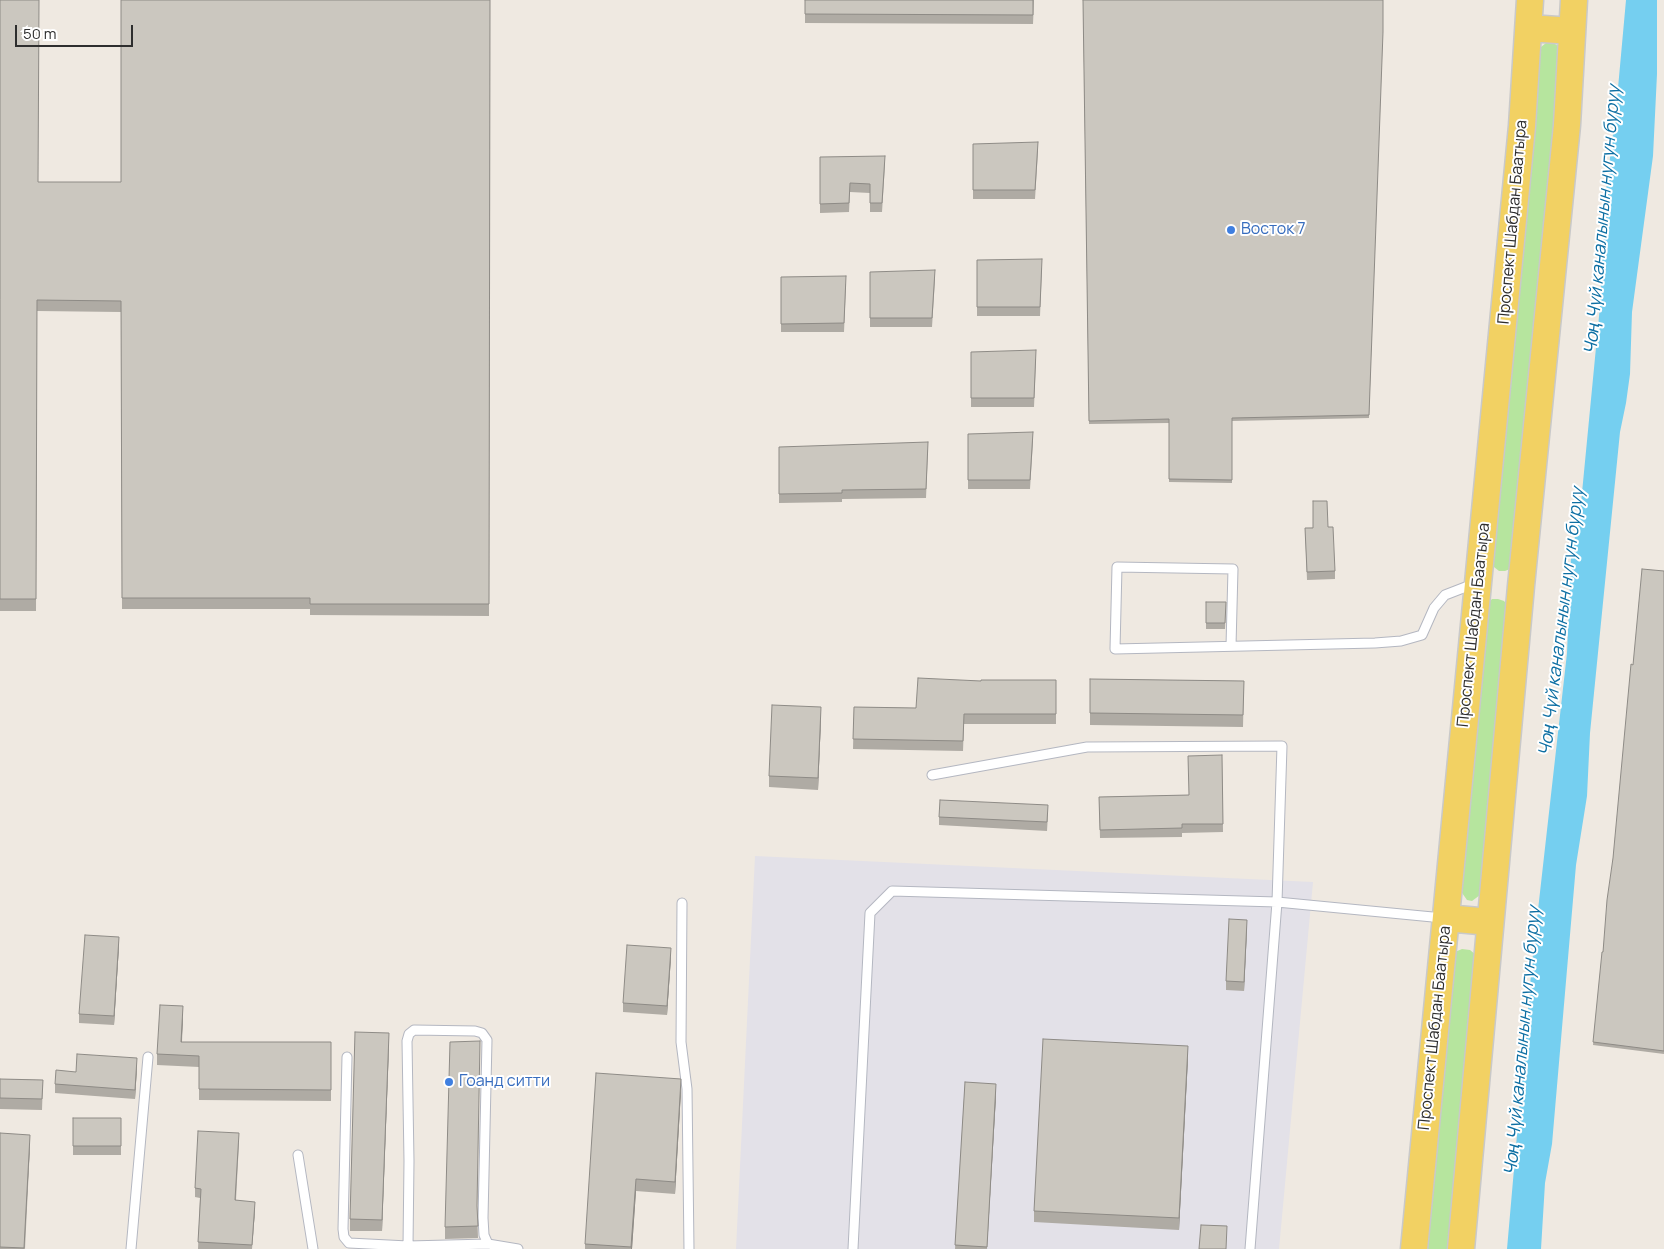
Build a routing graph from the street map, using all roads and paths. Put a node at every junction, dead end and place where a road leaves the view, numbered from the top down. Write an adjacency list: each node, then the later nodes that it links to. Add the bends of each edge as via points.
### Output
1 (1530, 0): 3 (main road, Проспект Шабдан Баатыра)
2 (1574, 0): 4 (main road)
3 (1529, 28): 4 (main road); 5 (main road, Проспект Шабдан Баатыра)
4 (1572, 31): 6 (main road, via 1567,125)
5 (1478, 582): 6 (main road); 7 (lane, via 1445,595 1434,608 1422,635 1400,641); 11 (main road, Проспект Шабдан Баатыра)
6 (1521, 586): 12 (main road)
7 (1231, 646): 7 (lane, via 1115,648 1117,567 1233,569)
8 (932, 775): 9 (lane, via 1087,747 1282,746)
9 (1278, 902): 11 (lane); 22 (lane, via 892,891 870,913); 23 (lane)
10 (682, 903): 21 (lane, via 682,1042 687,1089)
11 (1446, 918): 12 (main road); 24 (main road, Проспект Шабдан Баатыра)
12 (1490, 922): 25 (main road)
13 (148, 1056): 18 (lane)
14 (347, 1057): 17 (lane, via 344,1237 349,1243)
15 (298, 1156): 19 (lane)
16 (488, 1244): 17 (lane); 17 (lane, via 483,1218 487,1040 482,1033 475,1031 414,1030 407,1041); 20 (lane)
17 (408, 1246)
18 (131, 1249)
19 (313, 1249)
20 (518, 1249)
21 (689, 1249)
22 (853, 1249)
23 (1250, 1249)
24 (1414, 1249)
25 (1461, 1249)

